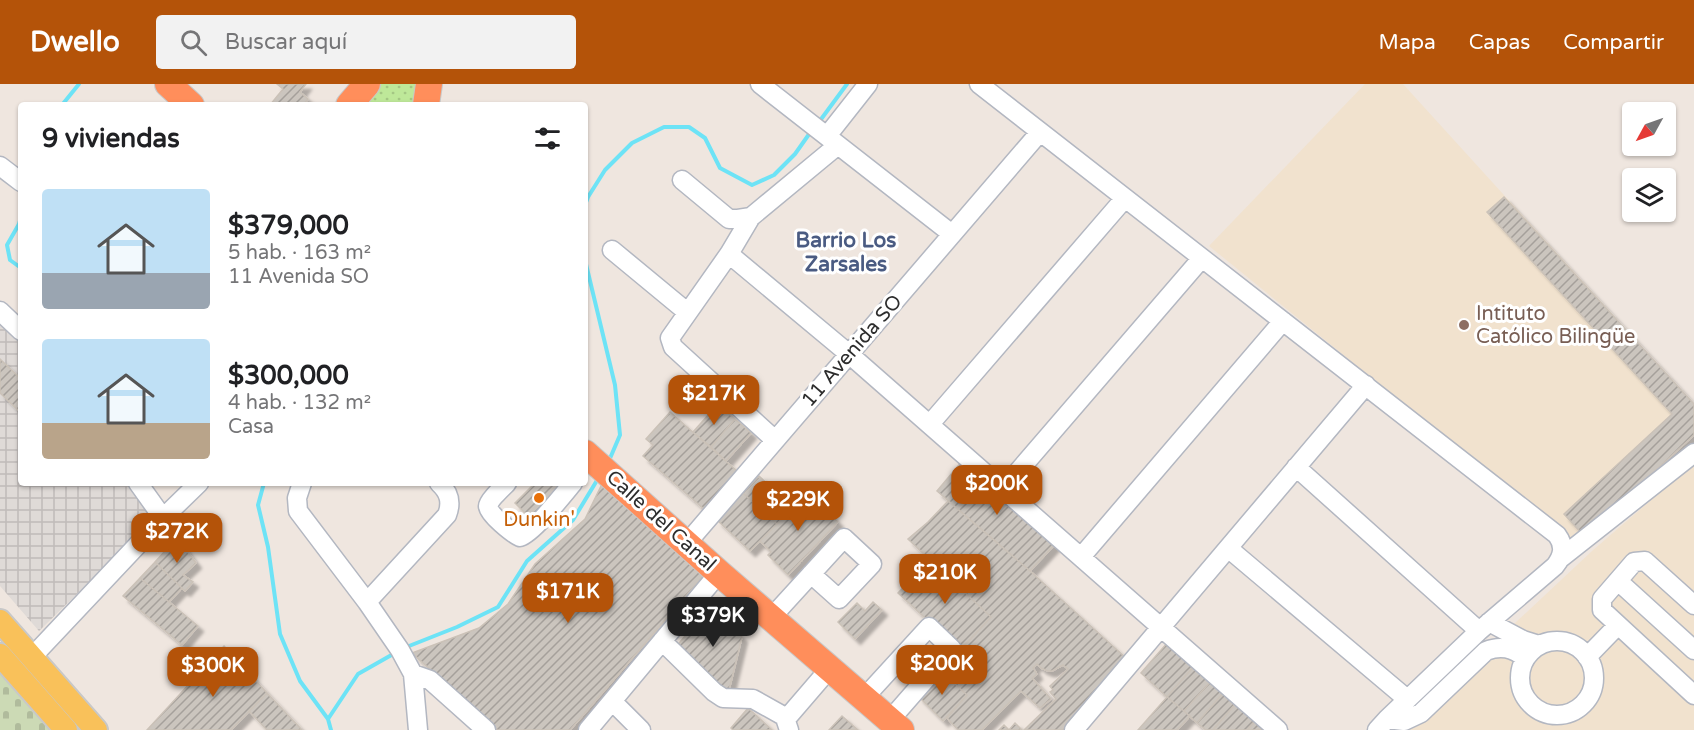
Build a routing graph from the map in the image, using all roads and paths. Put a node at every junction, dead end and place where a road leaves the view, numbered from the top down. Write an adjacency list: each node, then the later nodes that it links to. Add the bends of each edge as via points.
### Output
1 (168, 84): 7 (highway)
2 (368, 84): 8 (highway)
3 (429, 84): 9 (highway)
4 (760, 84): 11 (street)
5 (868, 84): 11 (street)
6 (979, 84): 10 (street)
7 (188, 102)
8 (352, 102)
9 (426, 102)
10 (1040, 132): 13 (street); 15 (street, 11 Avenida SO)
11 (822, 133): 14 (street); 15 (street)
12 (682, 180): 14 (street, via 729,219)
13 (1125, 198): 18 (street); 25 (street)
14 (751, 217): 17 (street)
15 (952, 234): 23 (street, 11 Avenida SO)
16 (612, 250): 20 (street)
17 (729, 254): 20 (street); 23 (street)
18 (1202, 258): 21 (street); 36 (street)
19 (0, 311): 22 (street)
20 (687, 312): 26 (street, via 670,338 673,347)
21 (1283, 321): 24 (street); 40 (street)
22 (18, 328)
23 (849, 354): 25 (street); 26 (street, 11 Avenida SO)
24 (1366, 385): 29 (street); 41 (street, via 1557,535)
25 (930, 424): 36 (street)
26 (775, 440): 38 (street, 11 Avenida SO)
27 (1694, 453): 41 (street)
28 (594, 465): 38 (highway, Calle del Canal)
29 (1296, 467): 39 (street); 50 (street)
30 (140, 486): 37 (street)
31 (196, 486): 37 (street)
32 (301, 486): 45 (street, via 298,511)
33 (441, 486): 45 (street, via 449,498 447,515)
34 (504, 486): 35 (street, via 488,508 520,537)
35 (570, 486)
36 (1003, 489): 40 (street)
37 (163, 518): 56 (street)
38 (687, 543): 42 (highway, Calle del Canal)
39 (1228, 548): 51 (street); 63 (street)
40 (1081, 557): 51 (street)
41 (1561, 558): 50 (street)
42 (719, 573): 47 (highway, Calle del Canal); 52 (street)
43 (812, 574): 47 (street)
44 (1618, 581): 46 (street, via 1634,562 1645,561); 49 (street, via 1602,598 1602,610); 54 (street)
45 (367, 602): 60 (street)
46 (1694, 605)
47 (771, 618): 59 (highway, Calle del Canal)
48 (0, 621): 56 (main road)
49 (1618, 625): 57 (street); 61 (street)
50 (1484, 626): 53 (street); 63 (street)
51 (1161, 627): 74 (street); 75 (street)
52 (662, 641): 64 (street); 65 (street, via 723,698 753,699)
53 (1539, 645): 57 (street, via 1566,642); 58 (street)
54 (1694, 650)
55 (0, 655): 68 (main road)
56 (32, 657): 69 (main road)
57 (1587, 657): 58 (street, via 1594,674 1588,699 1575,711 1558,715 1540,711 1527,700 1520,684)
58 (1525, 658): 67 (street, via 1507,648 1486,651 1421,713)
59 (830, 668): 62 (highway, Calle del Canal); 65 (street)
60 (413, 674): 70 (street); 71 (street, via 430,680)
61 (1694, 695)
62 (864, 698): 66 (highway, Calle del Canal); 66 (street, via 929,627 952,649)
63 (1407, 699): 67 (street)
64 (612, 701): 72 (street); 73 (street)
65 (788, 724)
66 (895, 725)
67 (1382, 725)
68 (66, 730)
69 (96, 730)
70 (418, 730)
71 (486, 730)
72 (588, 730)
73 (641, 730)
74 (1074, 730)
75 (1278, 730)

